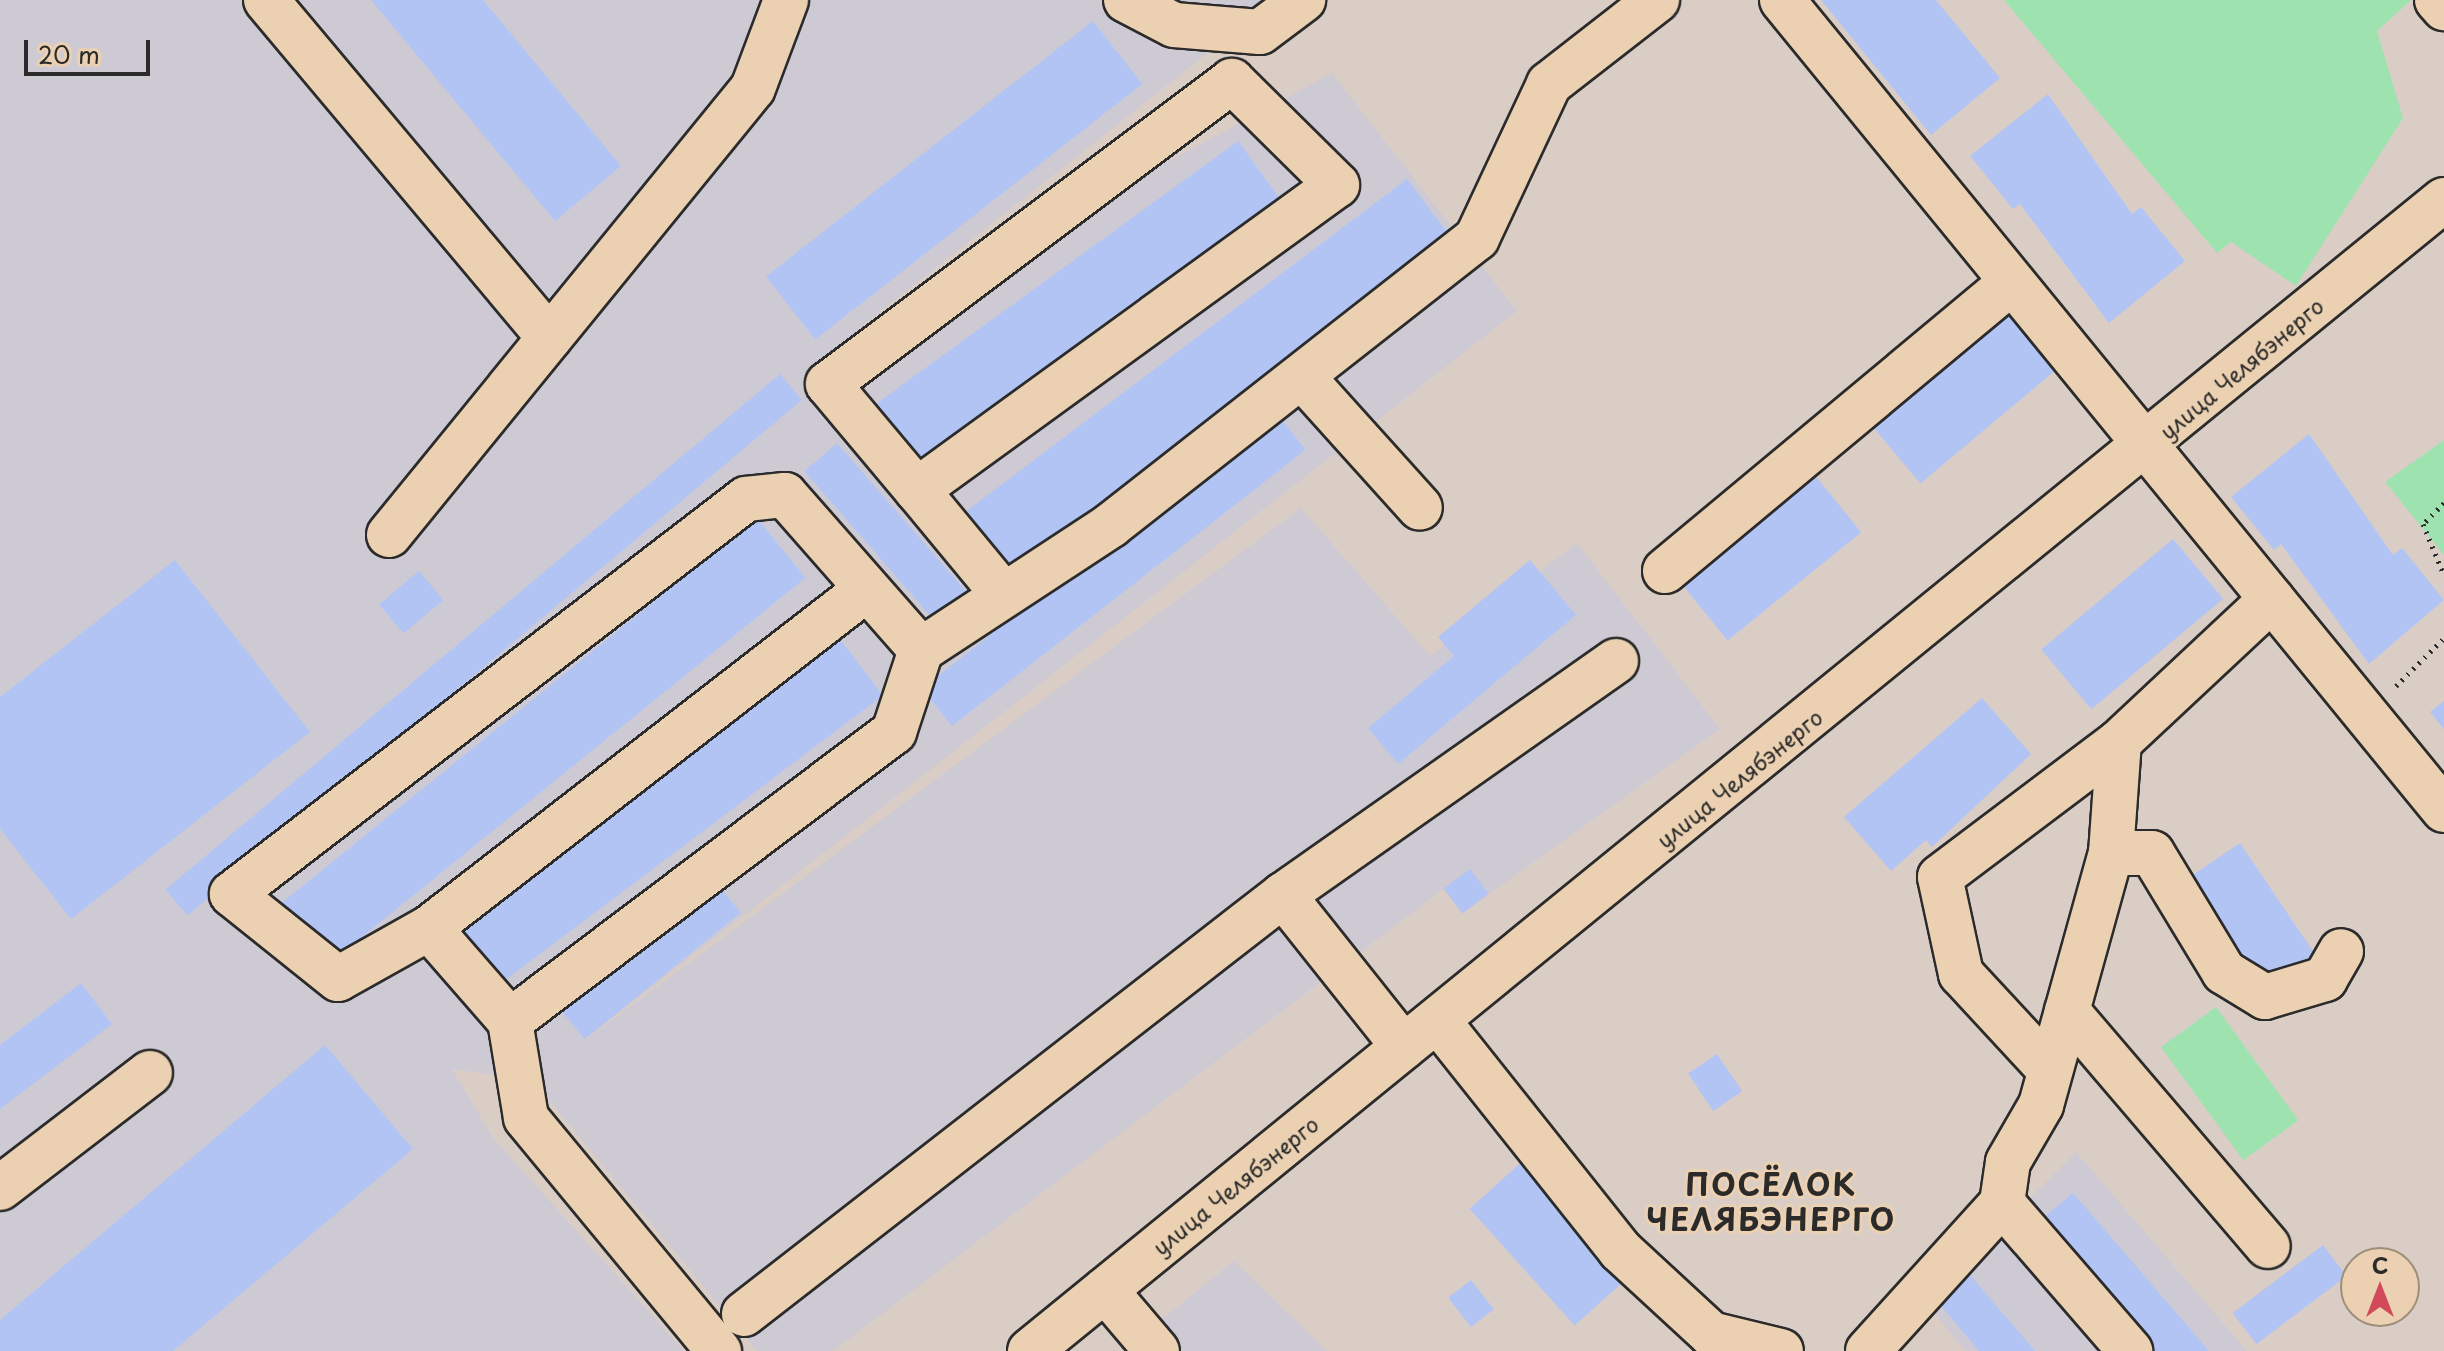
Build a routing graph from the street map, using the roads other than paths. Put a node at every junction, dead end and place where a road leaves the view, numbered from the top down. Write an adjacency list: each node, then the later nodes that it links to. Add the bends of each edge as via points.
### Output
1 (266, 0): 11 (street)
2 (786, 0): 11 (street, via 753,88)
3 (1126, 0): 4 (street, via 1174,25 1260,32)
4 (1303, 0)
5 (1657, 0): 12 (street, via 1549,84 1477,238)
6 (1782, 0): 10 (street)
7 (2437, 0): 8 (street)
8 (2444, 8)
9 (2444, 200): 13 (street, улица Челябэнерго)
10 (2011, 283): 13 (street); 17 (street)
11 (550, 338): 16 (street)
12 (1304, 379): 15 (street); 19 (street)
13 (2148, 446): 20 (street); 31 (street, улица Челябэнерго)
14 (917, 490): 14 (street, via 828,384 1232,81 1337,185); 19 (street)
15 (1420, 508)
16 (389, 535)
17 (1665, 571)
18 (863, 592): 21 (street); 27 (street); 27 (street, via 785,495 746,499 232,894 338,979)
19 (1004, 595): 21 (street)
20 (2272, 599): 23 (street); 24 (street)
21 (921, 650): 30 (street, via 894,732)
22 (1616, 661): 26 (street)
23 (2119, 742): 25 (street); 33 (street, via 1940,877 1961,974)
24 (2444, 810)
25 (2111, 853): 28 (street, via 2152,853 2224,972 2265,997 2325,979); 29 (street)
26 (1283, 895): 32 (street); 39 (street)
27 (429, 928): 30 (street)
28 (2341, 951)
29 (2067, 1011): 33 (street); 37 (street)
30 (510, 1021): 41 (street, via 526,1118)
31 (1438, 1021): 32 (street, улица Челябэнерго); 40 (street, via 1620,1250)
32 (1404, 1047): 38 (street, улица Челябэнерго)
33 (2050, 1070): 36 (street, via 2041,1105 2008,1162)
34 (150, 1073): 35 (street)
35 (0, 1188)
36 (2002, 1203): 45 (street); 46 (street)
37 (2268, 1246)
38 (1105, 1290): 42 (street, улица Челябэнерго); 43 (street)
39 (744, 1314)
40 (1706, 1343): 44 (street)
41 (719, 1351)
42 (1030, 1351)
43 (1157, 1351)
44 (1781, 1351)
45 (1868, 1351)
46 (2130, 1351)

